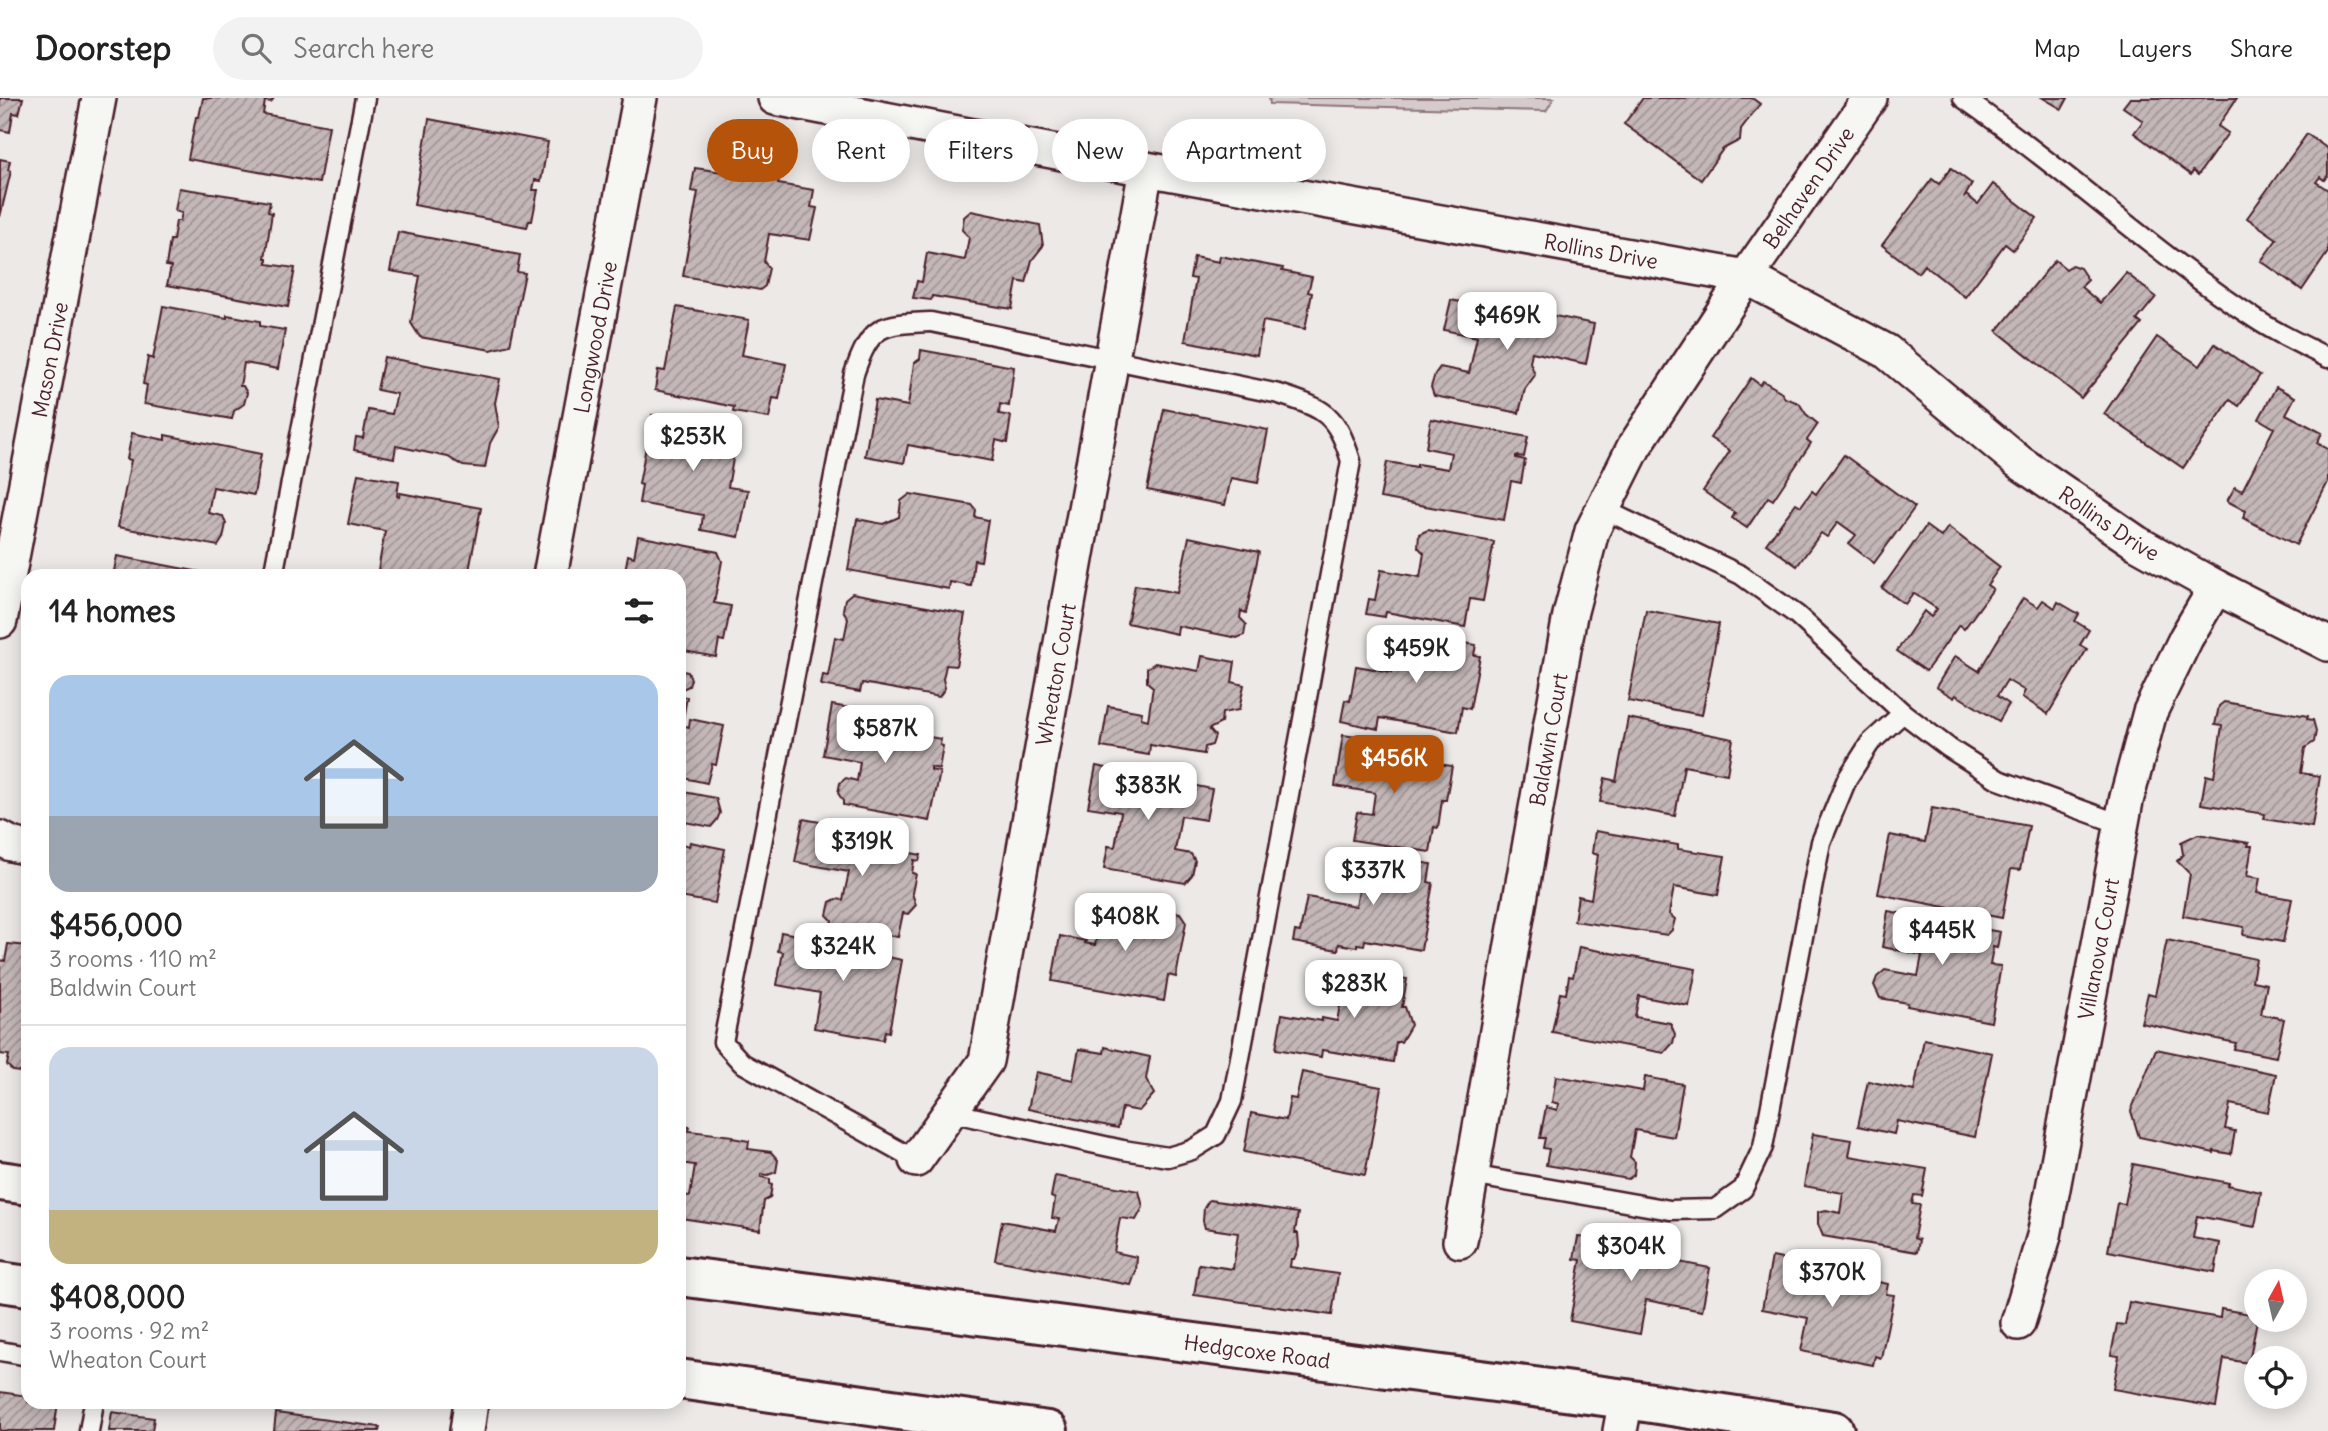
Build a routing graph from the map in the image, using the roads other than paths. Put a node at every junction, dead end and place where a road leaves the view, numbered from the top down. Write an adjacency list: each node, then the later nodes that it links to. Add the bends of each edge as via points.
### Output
1 (99, 98): 13 (street, Mason Drive)
2 (365, 98): 15 (lane)
3 (640, 98): 16 (street, Longwood Drive)
4 (775, 98): 7 (street, Rollins Drive)
5 (1870, 98): 10 (street, Belhaven Drive)
6 (1963, 98): 11 (lane, via 2206,284 2259,321)
7 (1052, 151)
8 (1148, 169): 10 (street, Rollins Drive)
9 (1144, 182): 12 (street, Wheaton Court)
10 (1746, 277): 14 (street, Baldwin Court, via 1634,447); 17 (street, Rollins Drive, via 1886,351 2019,462 2137,543)
11 (2328, 358)
12 (1112, 360): 24 (street, Wheaton Court, via 986,1060); 24 (lane, via 1315,405 1335,422 1351,461 1231,1101 1216,1135 1192,1150 1168,1157); 25 (lane, via 931,322 894,323 879,329 863,346 854,374 723,1042 741,1063)
13 (14, 460): 18 (street, Mason Drive)
14 (1603, 509): 20 (lane, via 1741,575 1797,615); 26 (street, Baldwin Court, via 1592,531 1570,615)
15 (274, 569)
16 (551, 569)
17 (2216, 587): 19 (street, Rollins Drive); 21 (street, Villanova Court, via 2150,712)
18 (0, 621)
19 (2328, 644)
20 (1903, 712): 21 (lane, via 1999,780); 26 (lane, via 1858,761 1821,842 1763,1147 1743,1189 1715,1209 1670,1210)
21 (2123, 825): 33 (street, Villanova Court, via 2044,1236)
22 (0, 838): 23 (street)
23 (21, 846)
24 (950, 1112): 25 (street, Wheaton Court)
25 (916, 1160)
26 (1471, 1175): 29 (street, Baldwin Court)
27 (0, 1181): 28 (main road)
28 (21, 1184)
29 (1460, 1241)
30 (686, 1277): 39 (main road, Hedgcoxe Road)
31 (0, 1282): 32 (main road)
32 (21, 1285)
33 (2018, 1324)
34 (0, 1351): 35 (lane)
35 (21, 1355)
36 (686, 1380): 42 (main road)
37 (93, 1409): 40 (lane)
38 (470, 1409): 41 (street)
39 (1623, 1415): 43 (main road, Hedgcoxe Road)
40 (89, 1431)
41 (467, 1431)
42 (1048, 1431)
43 (1834, 1431)

